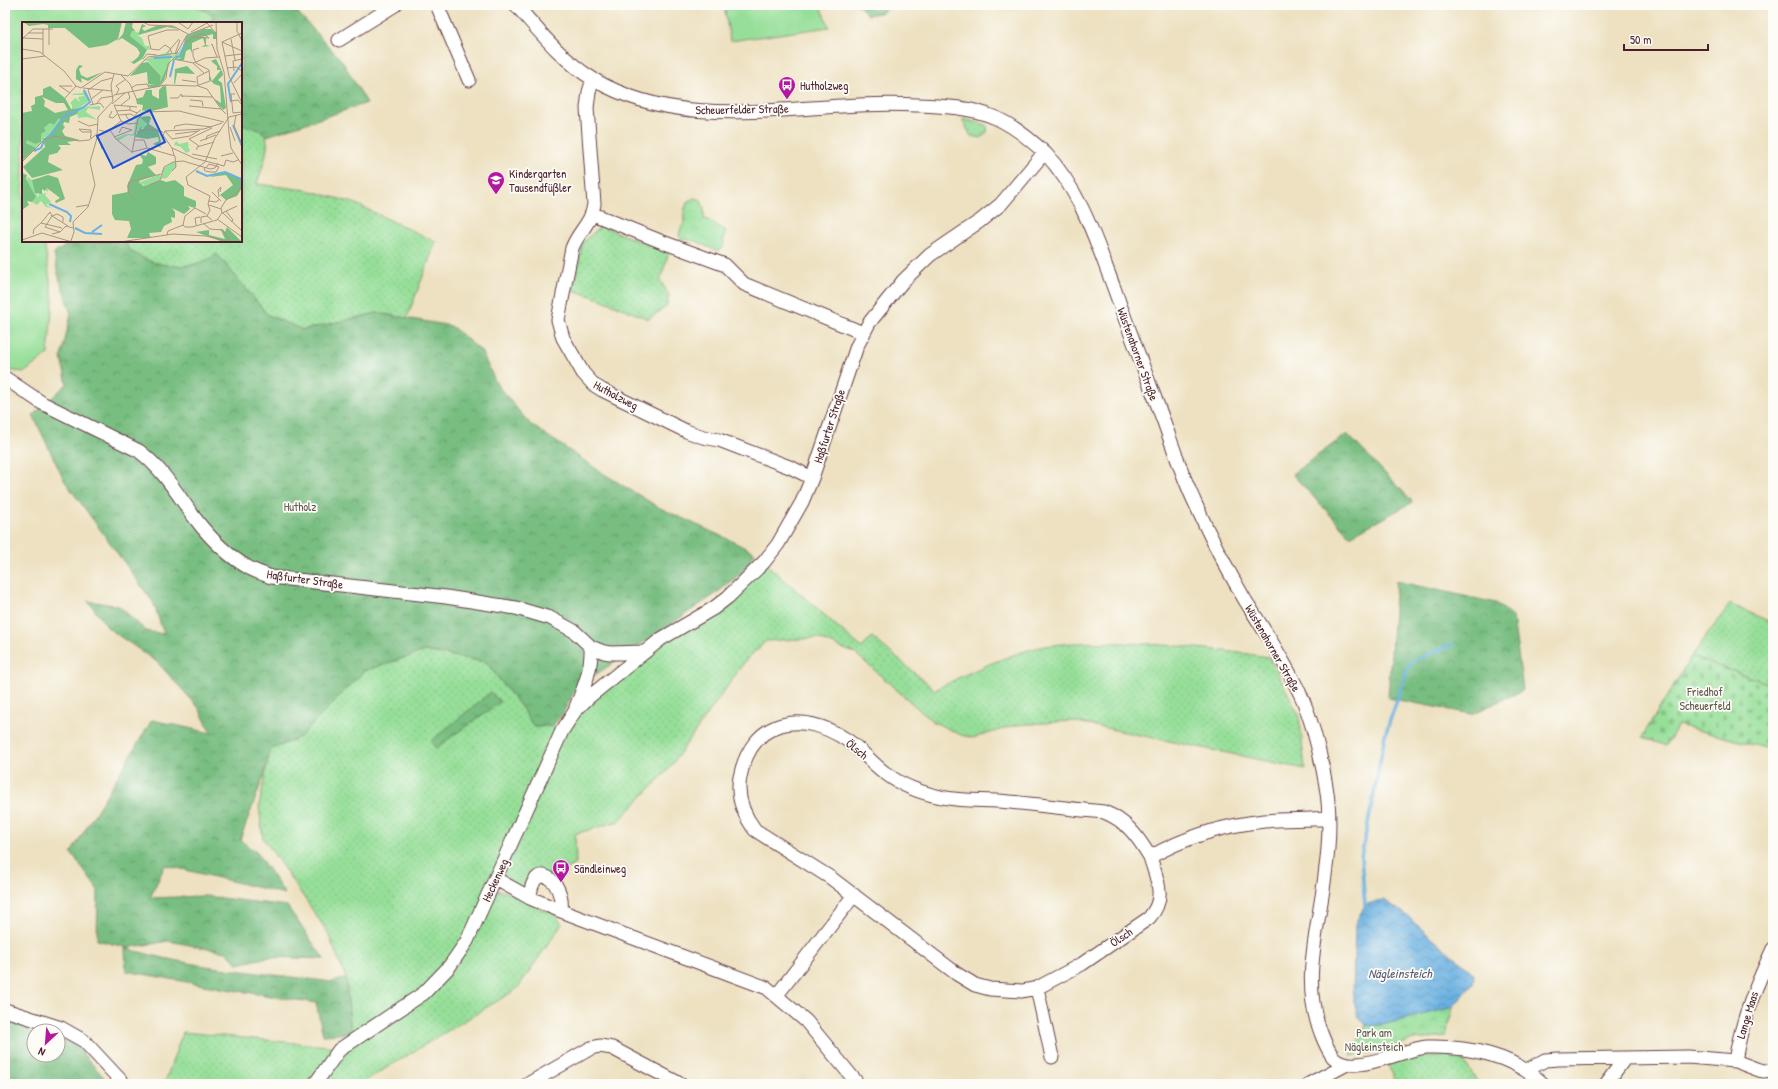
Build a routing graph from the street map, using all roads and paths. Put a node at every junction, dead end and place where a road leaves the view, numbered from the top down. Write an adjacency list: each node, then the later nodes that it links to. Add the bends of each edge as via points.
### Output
1 (395, 5): 4 (street)
2 (436, 5): 6 (street)
3 (516, 5): 5 (street, Scheuerfelder Straße, via 541,34)
4 (339, 40)
5 (593, 79): 7 (street, Scheuerfelder Straße, via 652,104 686,110 728,112 884,102 972,110 996,118); 9 (street, via 588,108)
6 (468, 80)
7 (1022, 133): 8 (street, Wüstenahorner Straße)
8 (1044, 153): 10 (street, Haßfurter Straße, via 1000,204 930,255 878,311); 16 (street, Wüstenahorner Straße, via 1073,188 1094,234 1196,505 1227,566 1281,657 1304,704 1321,762 1327,791)
9 (593, 214): 10 (street, via 725,265 744,284); 12 (street, Hutholzweg, via 576,237 572,248 558,320 563,338 583,373 602,390 686,431 719,440)
10 (863, 333): 12 (street, Haßfurter Straße)
11 (5, 378): 13 (street, Haßfurter Straße, via 42,403 139,451 160,470 203,529 221,547 251,569 271,577 446,597 516,608 550,618 574,631)
12 (812, 478): 14 (street, Haßfurter Straße, via 791,522 764,562 714,608)
13 (591, 647): 14 (street, Haßfurter Straße, via 610,653); 15 (street, via 587,679)
14 (645, 652): 15 (street, Heckenweg)
15 (574, 711): 18 (street, Heckenweg, via 562,731)
16 (1328, 818): 17 (street, via 1240,824 1201,835); 29 (street, Wüstenahorner Straße, via 1326,870 1312,952 1310,987 1317,1024 1324,1042 1336,1059)
17 (1150, 857): 19 (street, Ölsch, via 1132,830 1104,812 941,797 912,789 888,776 847,740 824,727 798,722 775,726 763,734 744,760 739,792 744,814 755,830 764,837); 23 (street, Ölsch, via 1159,885 1160,900 1152,915 1082,964)
18 (496, 879): 20 (street); 33 (street, Heckenweg, via 467,940 449,967 411,1003 339,1050)
19 (854, 895): 23 (street, Ölsch, via 975,985 990,989 1022,991); 24 (street)
20 (530, 898): 21 (street); 21 (street, via 530,887 535,880 549,877 559,890 562,900)
21 (561, 911): 24 (street, via 751,981)
22 (1773, 949): 28 (street, Lange Maas, via 1745,1015)
23 (1036, 988): 26 (street)
24 (777, 995): 36 (street, via 806,1021)
25 (5, 1010): 32 (street, via 61,1028 84,1041)
26 (1052, 1057)
27 (1625, 1058): 28 (street, via 1688,1057); 30 (street, via 1545,1060); 39 (street)
28 (1735, 1061): 31 (street)
29 (1347, 1064): 30 (street, via 1366,1063 1425,1047 1487,1054); 37 (street)
30 (1527, 1070): 38 (street)
31 (1770, 1074)
32 (124, 1084)
33 (315, 1084)
34 (528, 1084): 35 (street, via 587,1050 600,1046 612,1048)
35 (680, 1084)
36 (858, 1084)
37 (1309, 1084)
38 (1543, 1084)
39 (1606, 1084)

